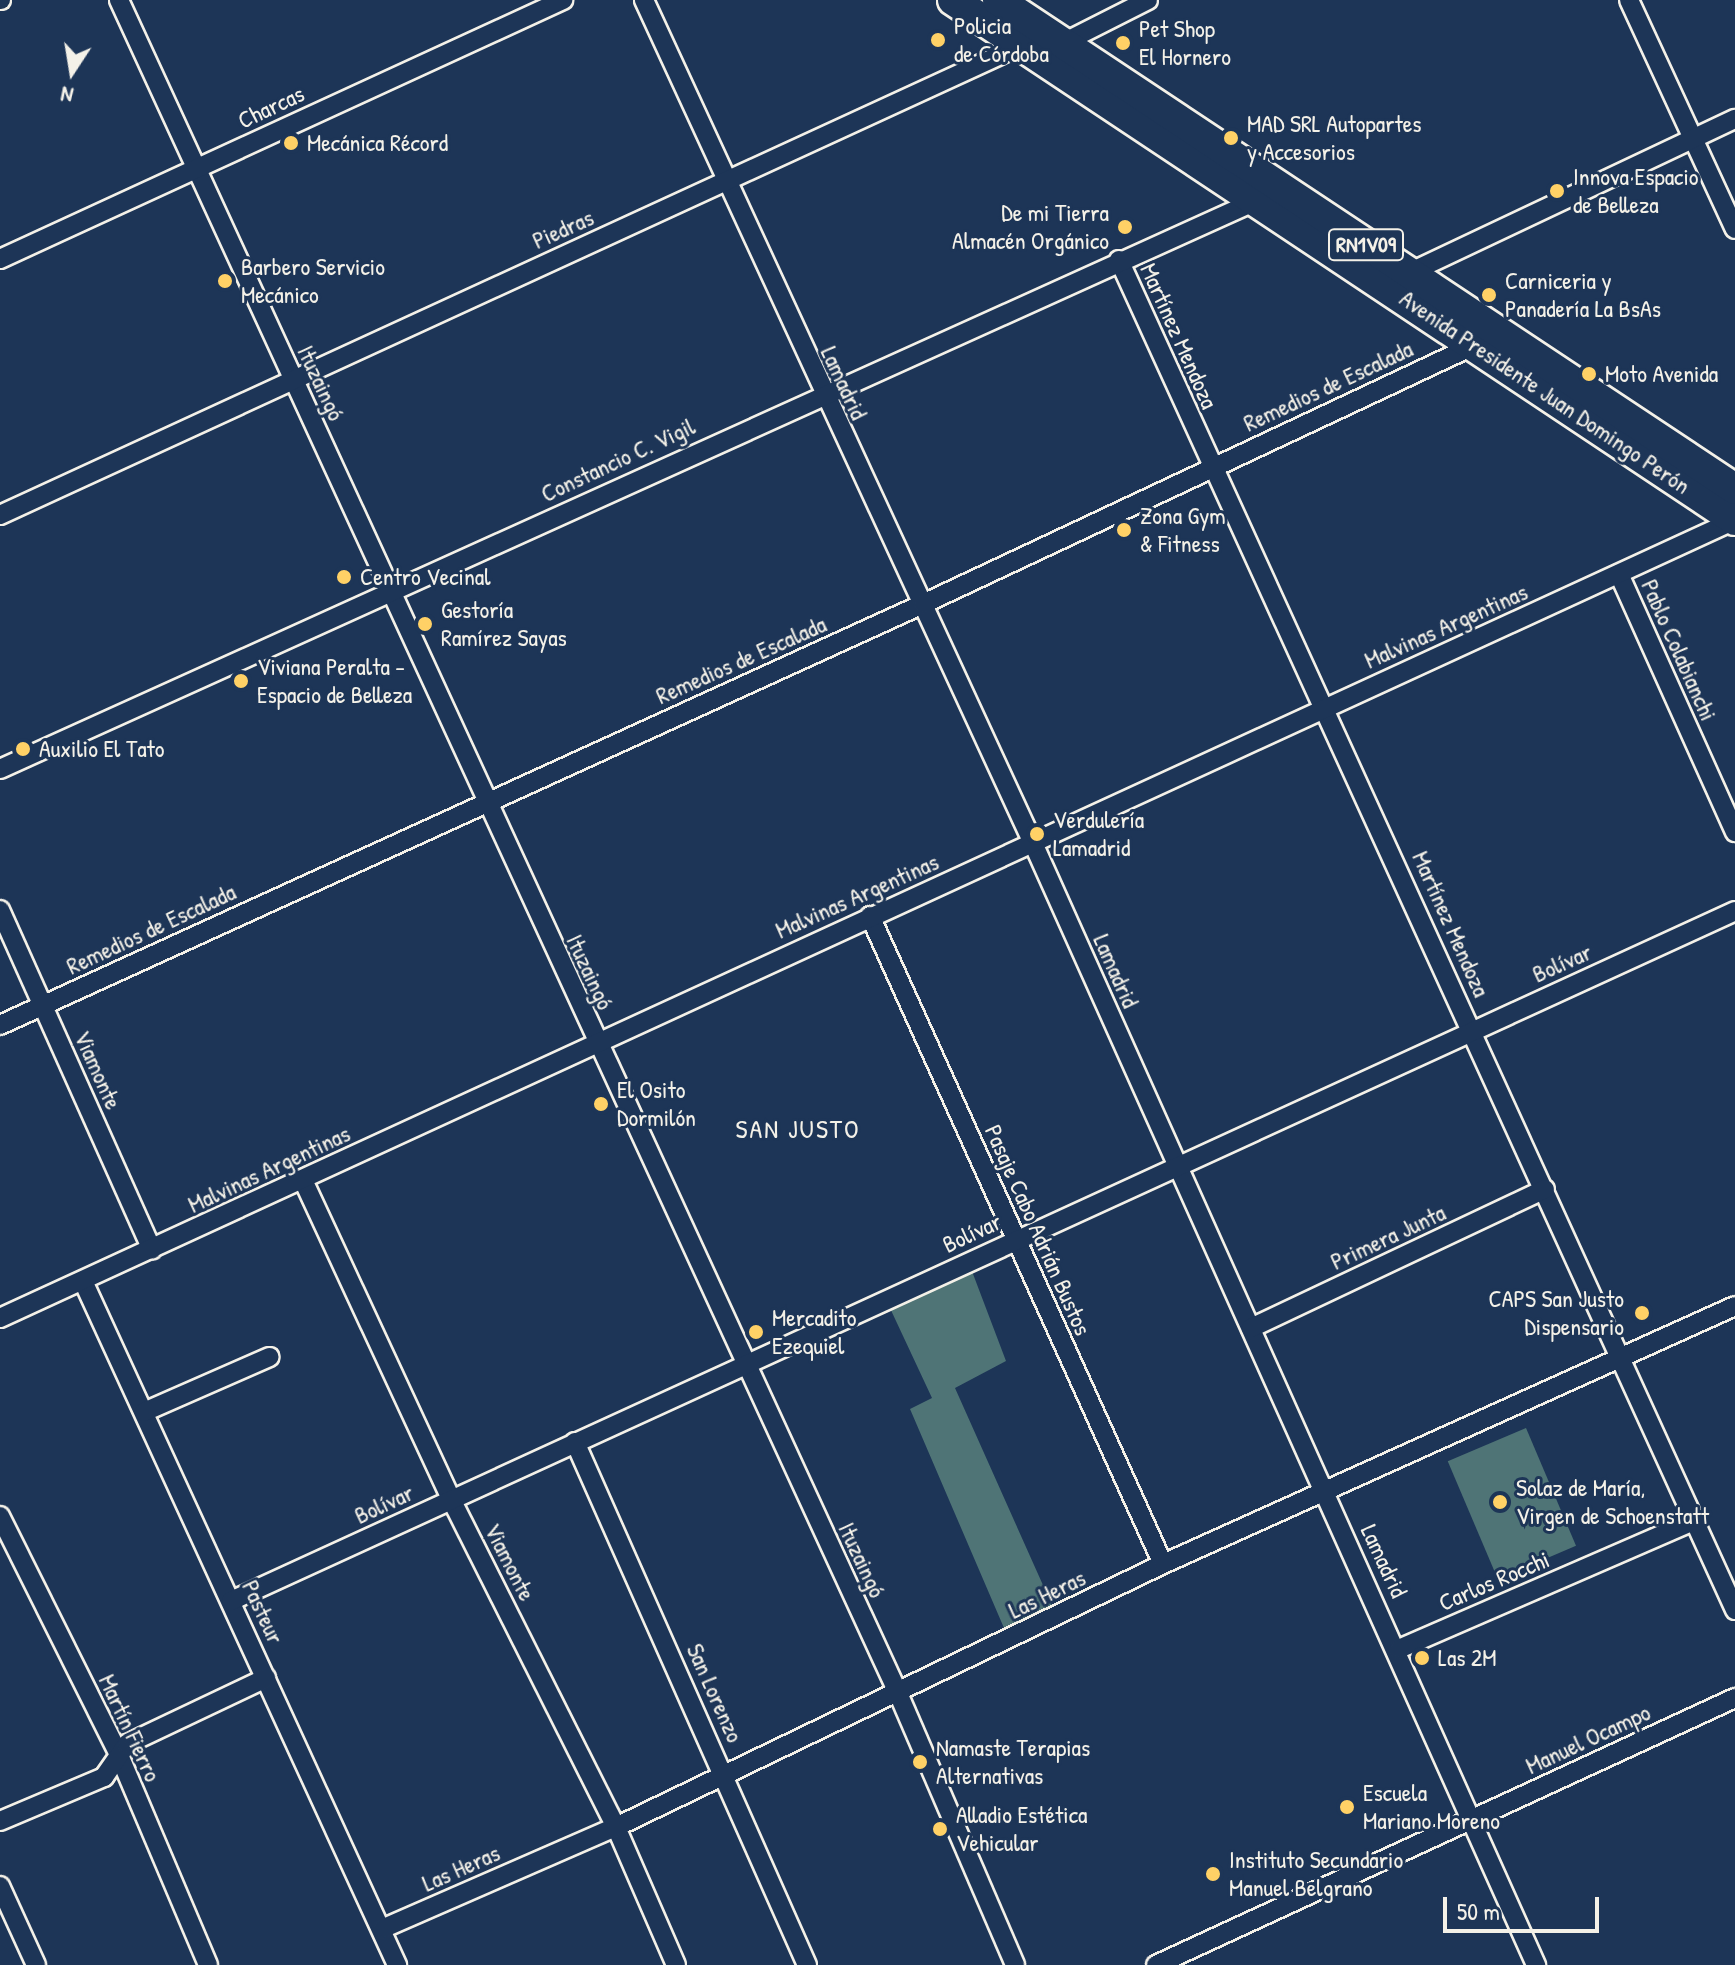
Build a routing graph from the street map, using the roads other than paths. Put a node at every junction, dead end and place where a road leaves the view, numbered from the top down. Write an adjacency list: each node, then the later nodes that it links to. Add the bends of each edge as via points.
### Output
1 (119, 0): 12 (street, Ituzaingó)
2 (563, 0): 12 (street, Charcas)
3 (644, 0): 13 (street, Lamadrid)
4 (953, 0): 9 (main road, Avenida Presidente Juan Domingo Perón / RN1V09)
5 (998, 0): 8 (main road, Avenida Presidente Juan Domingo Perón / RN1V09)
6 (1148, 0): 8 (street, Piedras)
7 (1629, 0): 11 (street)
8 (1065, 42): 9 (street, Piedras); 18 (main road, Avenida Presidente Juan Domingo Perón / RN1V09)
9 (1022, 43): 13 (street, Piedras); 14 (main road, Avenida Presidente Juan Domingo Perón / RN1V09)
10 (1735, 119): 11 (street)
11 (1694, 138): 15 (street); 18 (street)
12 (196, 168): 16 (street, Charcas); 20 (street, Ituzaingó)
13 (725, 182): 20 (street, Piedras); 21 (street, Lamadrid)
14 (1258, 200): 17 (street, Constancio C. Vigil); 19 (main road, Avenida Presidente Juan Domingo Perón / RN1V09)
15 (1735, 229)
16 (0, 259)
17 (1119, 260): 21 (street, Constancio C. Vigil); 22 (street, Martínez Mendoza)
18 (1409, 273): 19 (main road, Avenida Presidente Juan Domingo Perón / RN1V09)
19 (1487, 339): 22 (street, Remedios de Escalada); 23 (main road, Avenida Presidente Juan Domingo Perón / RN1V09); 25 (main road, Avenida Presidente Juan Domingo Perón / RN1V09)
20 (292, 377): 24 (street, Piedras); 27 (street, Ituzaingó)
21 (822, 394): 27 (street, Constancio C. Vigil); 28 (street, Lamadrid)
22 (1211, 466): 28 (street, Remedios de Escalada); 29 (street, Martínez Mendoza)
23 (1735, 489)
24 (0, 515)
25 (1735, 520): 26 (street, Malvinas Argentinas)
26 (1619, 574): 29 (street, Malvinas Argentinas); 32 (street, Pablo Colabianchi)
27 (390, 591): 30 (street, Constancio C. Vigil); 31 (street, Ituzaingó)
28 (923, 604): 31 (street, Remedios de Escalada); 33 (street, Lamadrid)
29 (1325, 707): 33 (street, Malvinas Argentinas); 39 (street, Martínez Mendoza)
30 (0, 769)
31 (486, 802): 37 (street, Remedios de Escalada); 40 (street, Ituzaingó)
32 (1735, 832)
33 (1033, 843): 36 (street, Malvinas Argentinas); 41 (street, Lamadrid)
34 (0, 910): 37 (street, Viamonte)
35 (1735, 911): 39 (street, Bolívar)
36 (870, 916): 40 (street, Malvinas Argentinas); 44 (street, Pasaje Cabo Adrián Bustos)
37 (42, 1005): 38 (street, Remedios de Escalada); 45 (street, Viamonte)
38 (0, 1025)
39 (1472, 1030): 41 (street, Bolívar); 43 (street, Martínez Mendoza)
40 (596, 1043): 42 (street, Malvinas Argentinas); 52 (street, Ituzaingó)
41 (1176, 1166): 44 (street, Bolívar); 49 (street, Lamadrid)
42 (303, 1180): 45 (street, Malvinas Argentinas); 56 (street, Viamonte)
43 (1545, 1189): 49 (street, Primera Junta); 51 (street, Martínez Mendoza)
44 (1016, 1240): 52 (street, Bolívar); 59 (street, Pasaje Cabo Adrián Bustos)
45 (152, 1250): 46 (street, Malvinas Argentinas)
46 (83, 1281): 48 (street, Malvinas Argentinas); 53 (street, Pasteur)
47 (1735, 1306): 51 (street, Las Heras)
48 (0, 1318)
49 (1251, 1328): 55 (street, Lamadrid)
50 (269, 1357): 53 (street)
51 (1622, 1358): 55 (street, Las Heras); 58 (street, Martínez Mendoza)
52 (745, 1365): 54 (street, Bolívar); 64 (street, Ituzaingó)
53 (144, 1412): 60 (street, Pasteur)
54 (575, 1442): 56 (street, Bolívar); 67 (street, San Lorenzo)
55 (1326, 1493): 59 (street, Las Heras); 62 (street, Lamadrid)
56 (451, 1499): 60 (street, Bolívar); 70 (street, Viamonte)
57 (0, 1516): 66 (street, Martín Fierro)
58 (1696, 1520): 61 (street, Martínez Mendoza); 62 (street, Carlos Rocchi)
59 (1163, 1564): 64 (street, Las Heras)
60 (231, 1601): 63 (street, Pasteur)
61 (1735, 1610)
62 (1399, 1649): 68 (street, Lamadrid)
63 (266, 1678): 66 (street, via 127,1744); 72 (street, Pasteur)
64 (898, 1693): 67 (street, Las Heras); 78 (street, Ituzaingó)
65 (1735, 1698): 68 (street, Manuel Ocampo)
66 (119, 1755): 69 (street, via 104,1777); 74 (street, Martín Fierro)
67 (724, 1773): 70 (street, Las Heras); 77 (street, San Lorenzo)
68 (1469, 1820): 79 (street, Manuel Ocampo); 80 (street, Lamadrid)
69 (0, 1821)
70 (616, 1827): 72 (street, Las Heras); 76 (street, Viamonte)
71 (0, 1886): 73 (street)
72 (382, 1929): 75 (street, Pasteur)
73 (36, 1965)
74 (208, 1965)
75 (397, 1965)
76 (676, 1965)
77 (807, 1965)
78 (1015, 1965)
79 (1156, 1965)
80 (1536, 1965)

